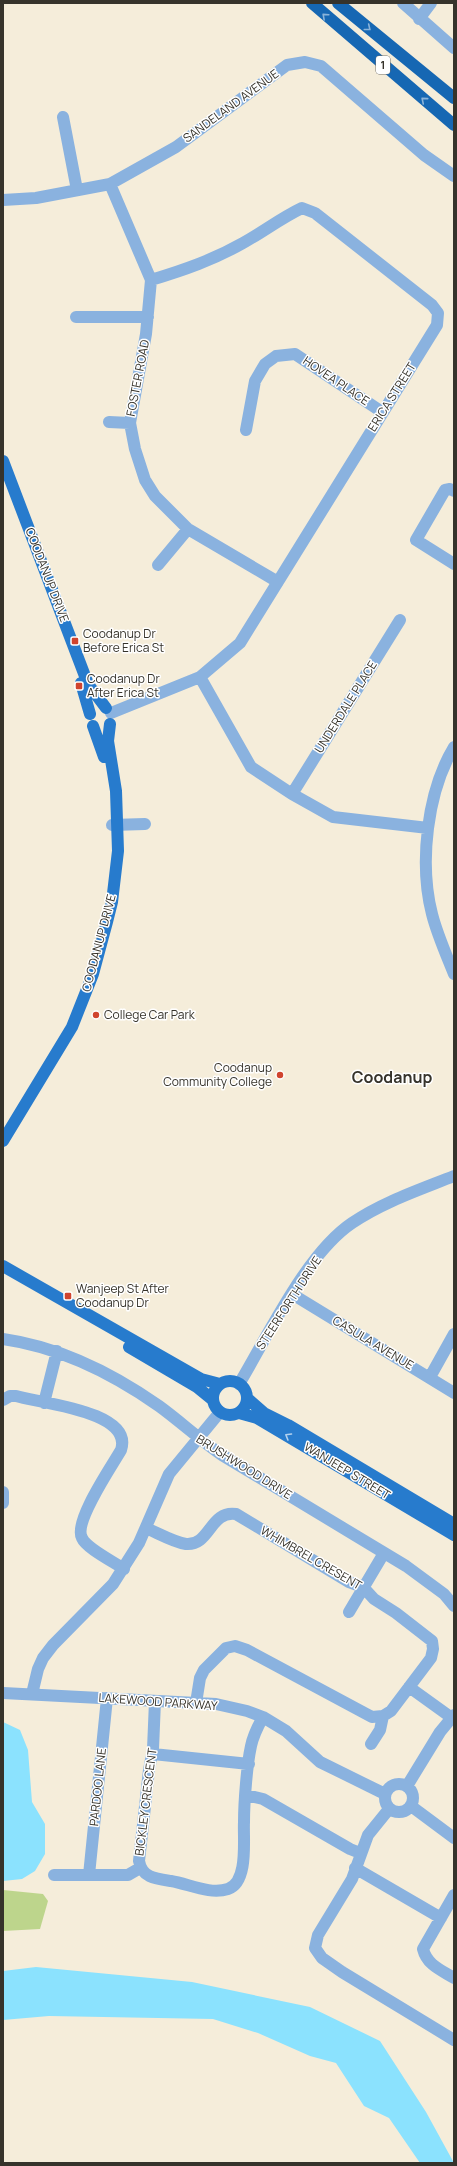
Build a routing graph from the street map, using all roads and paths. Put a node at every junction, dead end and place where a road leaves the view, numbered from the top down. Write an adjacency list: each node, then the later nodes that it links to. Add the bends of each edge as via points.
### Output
1 (312, 3): 9 (highway, 1, one-way to 1)
2 (338, 3): 7 (highway, 1, one-way to 7)
3 (403, 3): 5 (street)
4 (431, 3): 5 (street)
5 (419, 19): 6 (street)
6 (454, 48)
7 (454, 98)
8 (63, 117): 12 (street)
9 (454, 125)
10 (454, 176): 11 (street, SANDELAND AVENUE, via 424,155 321,66 305,62 287,65 176,147)
11 (110, 184): 12 (street, SANDELAND AVENUE); 14 (street, FOSTER ROAD)
12 (77, 190): 13 (street, SANDELAND AVENUE, via 36,198)
13 (3, 200)
14 (152, 280): 16 (street, FOSTER ROAD); 17 (street, ERICA STREET, via 202,264 302,208 315,213 432,304 438,313 437,325)
15 (76, 317): 16 (street)
16 (148, 317): 19 (street, FOSTER ROAD)
17 (382, 412): 20 (street, HOVEA PLACE, via 295,354 276,356 265,364 255,381); 27 (street, ERICA STREET)
18 (109, 422): 19 (street)
19 (130, 423): 24 (street, FOSTER ROAD, via 145,480 155,496)
20 (246, 430)
21 (3, 461): 30 (main road, COODANUP DRIVE, via 88,684)
22 (3, 478): 31 (main road, COODANUP DRIVE, via 83,688)
23 (454, 491): 25 (street, via 445,490 416,540)
24 (188, 529): 26 (street); 27 (street, FOSTER ROAD)
25 (454, 564)
26 (158, 565)
27 (278, 582): 29 (street, ERICA STREET, via 240,643)
28 (400, 620): 33 (street, UNDERDALE PLACE)
29 (200, 677): 30 (street, ERICA STREET); 33 (street, via 251,767)
30 (109, 715): 31 (main road, via 96,707); 31 (main road, via 100,729); 34 (main road, COODANUP DRIVE, via 108,741 116,791)
31 (91, 720): 34 (main road, COODANUP DRIVE, via 104,755)
32 (454, 747): 36 (street, via 440,776)
33 (292, 794): 36 (street, via 333,817)
34 (115, 824): 35 (street); 38 (main road, COODANUP DRIVE, via 105,910 90,964 70,1016); 39 (main road, COODANUP DRIVE, via 117,862 112,902 93,974 72,1027)
35 (145, 824)
36 (428, 828): 37 (street, via 427,882 431,912)
37 (454, 974)
38 (3, 1127)
39 (3, 1141)
40 (454, 1176): 43 (street, STEERFORTH DRIVE, via 396,1199 351,1224 317,1259)
41 (3, 1266): 48 (main road, via 201,1379)
42 (3, 1275): 53 (main road, via 197,1387)
43 (292, 1294): 47 (street, CASULA AVENUE); 49 (street, STEERFORTH DRIVE)
44 (454, 1334): 47 (street)
45 (3, 1339): 46 (street, BRUSHWOOD DRIVE)
46 (57, 1351): 54 (street); 57 (street, BRUSHWOOD DRIVE, via 101,1370 135,1390)
47 (430, 1377): 50 (street, CASULA AVENUE)
48 (220, 1384): 49 (main road, via 230,1381); 53 (main road, via 214,1391)
49 (239, 1384): 51 (main road)
50 (454, 1392)
51 (247, 1398): 56 (main road, via 245,1406); 60 (main road, WANJEEP STREET, via 264,1413)
52 (3, 1400): 54 (street, via 16,1396)
53 (213, 1400): 55 (main road)
54 (44, 1403): 64 (street, via 83,1410 122,1435 121,1450 89,1506 80,1534 85,1542)
55 (220, 1412): 56 (main road, via 229,1415); 57 (street)
56 (238, 1413): 62 (main road, WANJEEP STREET, one-way to 56, via 257,1418)
57 (197, 1439): 61 (street, via 169,1474); 63 (street, BRUSHWOOD DRIVE)
58 (3, 1492): 59 (street)
59 (3, 1503)
60 (454, 1524)
61 (146, 1528): 64 (street); 65 (street, WHIMBREL CRESENT, via 186,1544 195,1543 203,1538 220,1517 227,1513 236,1514 349,1582)
62 (454, 1534)
63 (384, 1553): 65 (street); 66 (street, BRUSHWOOD DRIVE, via 444,1594)
64 (124, 1569): 70 (street, via 100,1599 43,1658)
65 (363, 1587): 67 (street); 68 (street, WHIMBREL CRESENT, via 374,1599 396,1612 432,1642 431,1658)
66 (454, 1606)
67 (348, 1612)
68 (409, 1687): 74 (street, WHIMBREL CRESENT, via 391,1711); 75 (street)
69 (3, 1693): 70 (street, LAKEWOOD PARKWAY)
70 (32, 1694): 71 (street, LAKEWOOD PARKWAY)
71 (107, 1698): 72 (street, LAKEWOOD PARKWAY); 90 (street, PARDOO LANE)
72 (155, 1701): 73 (street, LAKEWOOD PARKWAY); 78 (street, BICKLEY CRESCENT)
73 (196, 1703): 74 (street, via 200,1678 204,1670 226,1648 235,1646 372,1717); 76 (street, LAKEWOOD PARKWAY, via 216,1704)
74 (383, 1716): 77 (street, WHIMBREL CRESENT, via 380,1730)
75 (453, 1716): 80 (street, via 440,1732)
76 (263, 1717): 79 (street, BICKLEY CRESCENT, via 251,1746); 81 (street, LAKEWOOD PARKWAY, via 286,1731 320,1762)
77 (371, 1744)
78 (153, 1754): 79 (street); 87 (street, BICKLEY CRESCENT, via 149,1770)
79 (249, 1764): 82 (street, BICKLEY CRESCENT)
80 (407, 1786): 81 (street, via 398,1783 390,1786); 83 (street, via 412,1792)
81 (385, 1794): 84 (street, via 385,1802)
82 (246, 1796): 86 (street, via 263,1799); 87 (street, BICKLEY CRESCENT, via 245,1848 240,1874 236,1884 229,1889 214,1892 151,1878)
83 (411, 1806): 84 (street, via 405,1811); 85 (street)
84 (389, 1809): 86 (street, via 368,1835)
85 (454, 1838)
86 (360, 1853): 88 (street)
87 (140, 1868): 90 (street, via 128,1875)
88 (355, 1868): 92 (street); 94 (street, via 348,1887 318,1935 315,1948 322,1958 342,1972)
89 (54, 1875): 90 (street)
90 (89, 1875)
91 (454, 1895): 92 (street)
92 (441, 1918): 93 (street, via 423,1949 430,1964)
93 (454, 1978)
94 (454, 2040)

